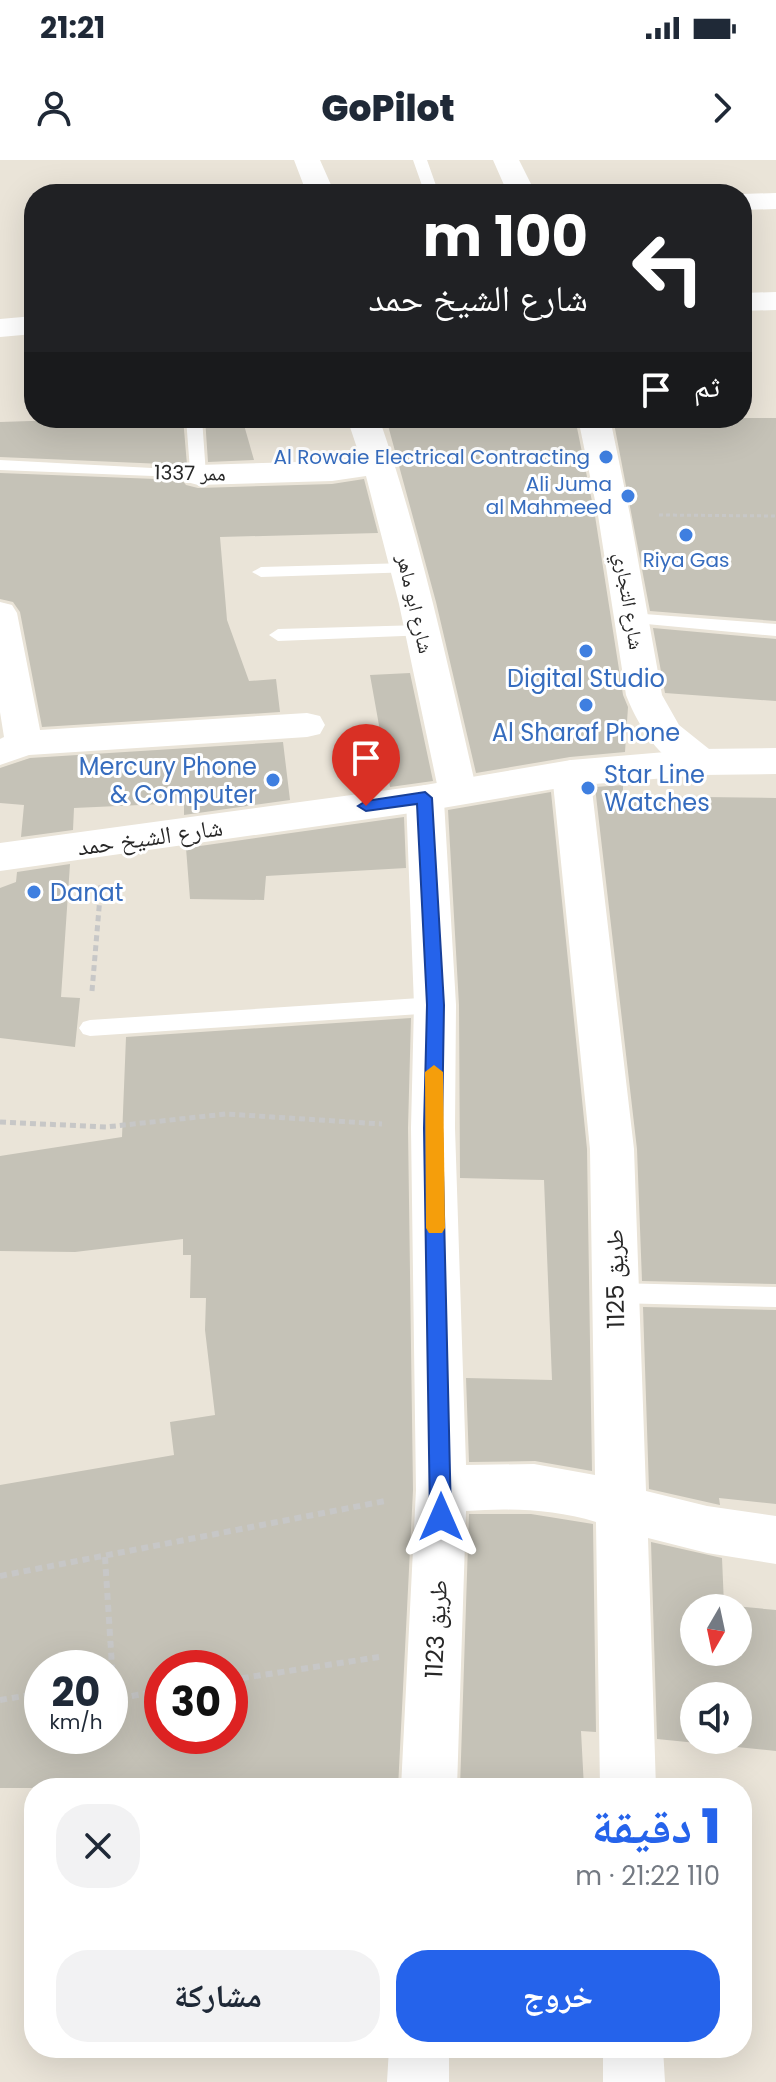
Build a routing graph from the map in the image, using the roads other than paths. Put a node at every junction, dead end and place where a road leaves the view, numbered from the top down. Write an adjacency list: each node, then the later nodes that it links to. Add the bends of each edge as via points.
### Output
1 (307, 160): 4 (street)
2 (420, 160): 5 (lane)
3 (506, 160): 6 (street)
4 (317, 184)
5 (428, 184)
6 (517, 184)
7 (776, 201): 8 (street)
8 (752, 202)
9 (776, 301): 10 (street)
10 (752, 302)
11 (24, 326): 12 (street)
12 (0, 328)
13 (195, 428): 18 (lane)
14 (367, 428): 16 (street, شارع ابو ماهر)
15 (596, 428): 22 (street, شارع التجاري)
16 (380, 464): 18 (street, ممر 1337, via 332,471); 19 (street, شارع ابو ماهر)
17 (0, 465): 18 (lane, ممر 1337)
18 (198, 475)
19 (408, 568): 20 (lane); 24 (street, شارع ابو ماهر)
20 (261, 572)
21 (0, 613): 27 (street)
22 (631, 618): 23 (lane); 29 (street, شارع التجاري, via 654,723)
23 (776, 630)
24 (422, 631): 25 (lane); 31 (street, شارع ابو ماهر)
25 (278, 635)
26 (307, 725): 27 (street)
27 (12, 748)
28 (776, 761): 29 (street, شارع الشيخ حمد)
29 (701, 762): 30 (street, شارع الشيخ حمد)
30 (571, 773): 31 (street, شارع الشيخ حمد); 35 (street, طريق 1125, via 605,1043)
31 (442, 795): 32 (street, شارع الشيخ حمد); 33 (street, طريق 1123)
32 (0, 857)
33 (435, 1005): 34 (lane); 37 (street, طريق 1123)
34 (90, 1028)
35 (615, 1293): 36 (lane); 38 (street, طريق 1125)
36 (776, 1297)
37 (441, 1490): 38 (street, via 501,1485 564,1491); 40 (street, طريق 1123)
38 (623, 1505): 39 (street, via 701,1529); 41 (street, طريق 1125)
39 (776, 1540)
40 (429, 1778)
41 (628, 1778)
42 (419, 2058): 44 (street)
43 (633, 2058): 45 (street)
44 (418, 2082)
45 (634, 2082)

